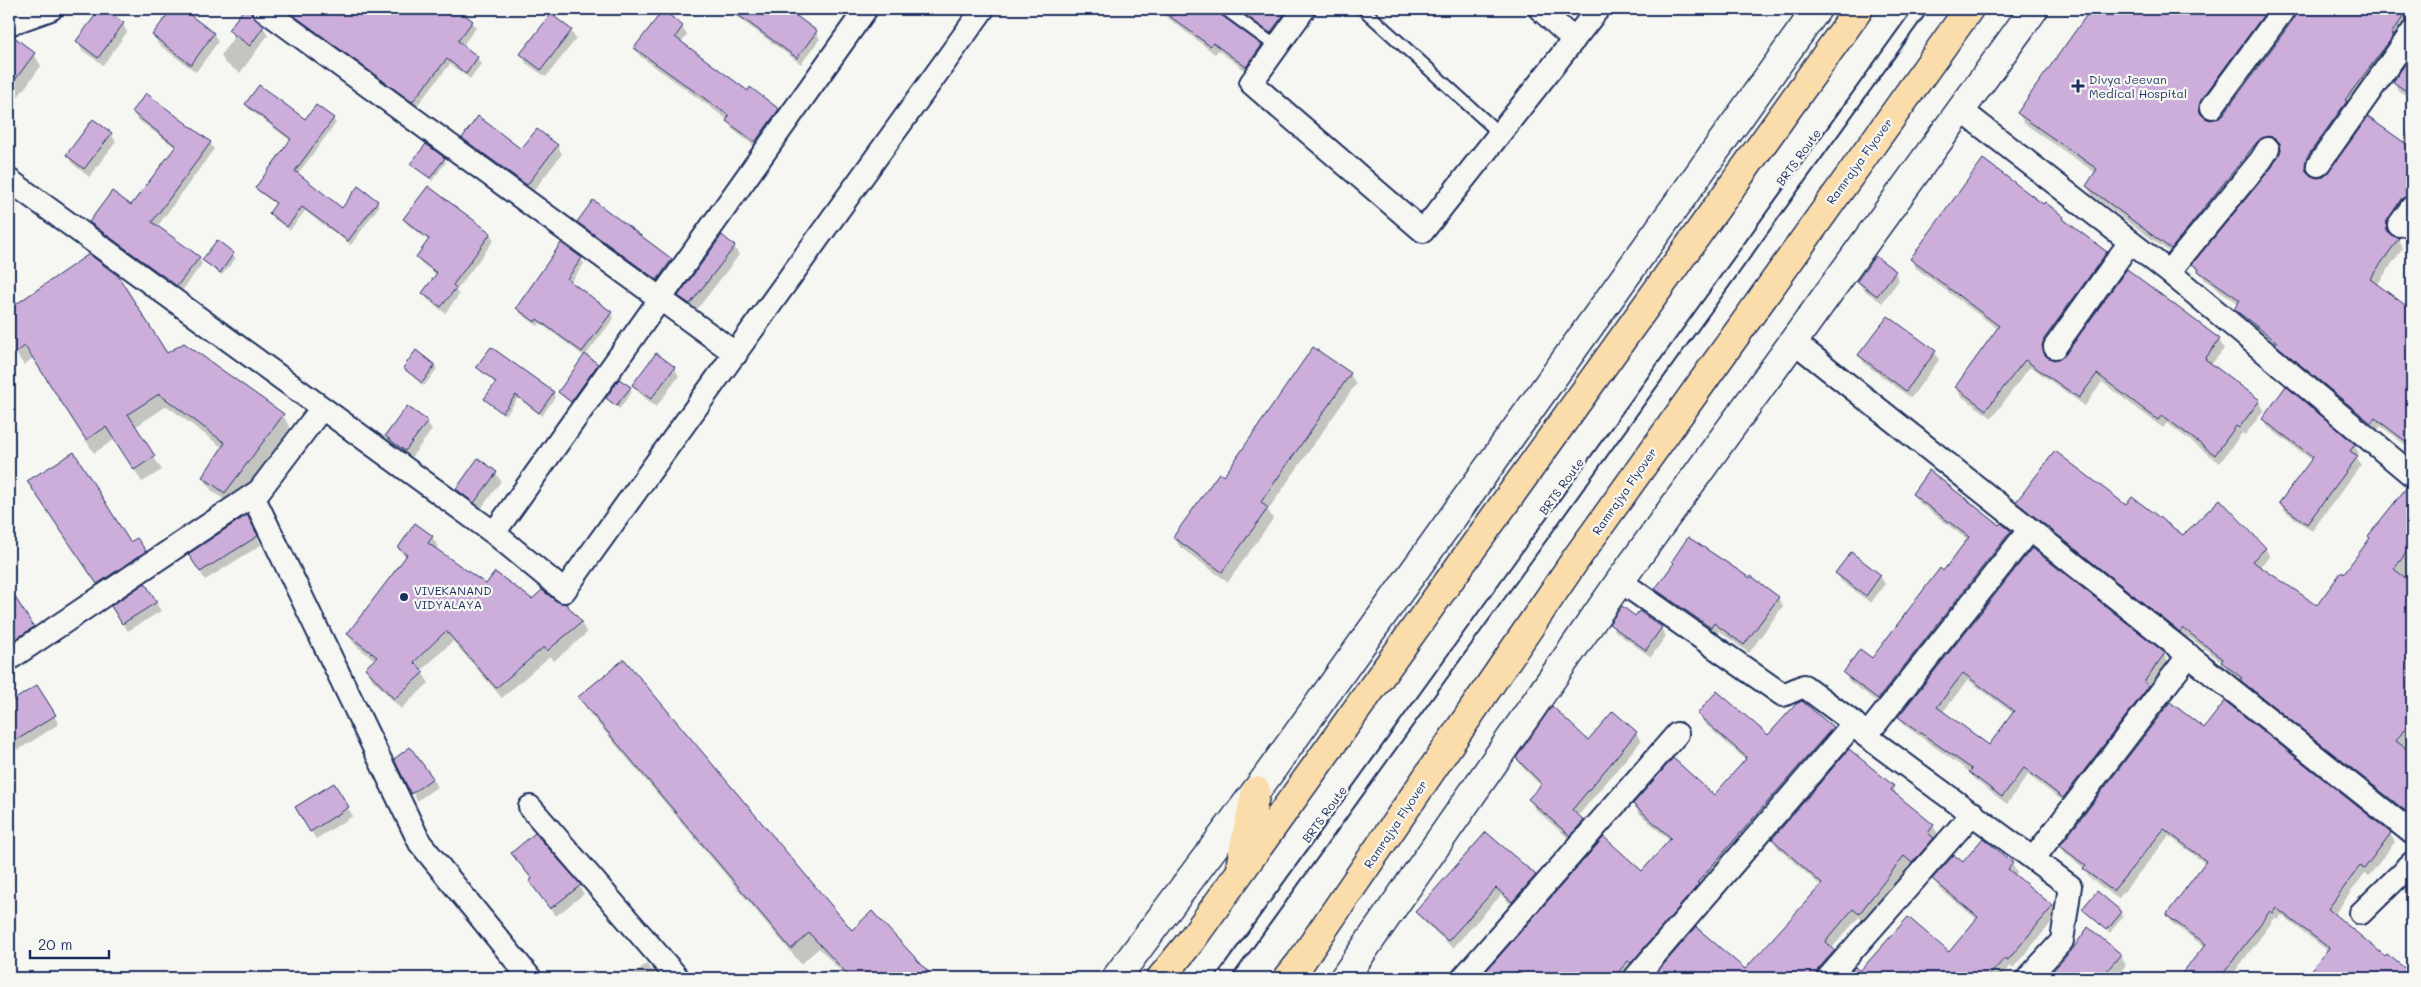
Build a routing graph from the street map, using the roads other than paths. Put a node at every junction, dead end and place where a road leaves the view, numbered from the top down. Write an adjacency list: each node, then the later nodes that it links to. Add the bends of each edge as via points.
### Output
1 (51, 9): 16 (street)
2 (263, 9): 30 (street)
3 (866, 9): 30 (street)
4 (983, 9): 33 (street)
5 (1224, 9): 19 (lane)
6 (1304, 9): 19 (street)
7 (1363, 9): 22 (lane)
8 (1540, 9): 18 (street)
9 (1598, 9): 18 (street)
10 (1817, 9): 44 (street)
11 (1859, 9): 50 (main road)
12 (1921, 9): 56 (lane, BRTS Route)
13 (1968, 9): 57 (main road, Ramrajya Flyover, via 1578,556)
14 (2034, 9): 21 (street)
15 (2284, 9): 20 (street)
16 (9, 24)
17 (2412, 32): 24 (street)
18 (1574, 40): 22 (street)
19 (1277, 47): 22 (street, via 1251,83 1423,231)
20 (2212, 107)
21 (1961, 110): 28 (street); 31 (street)
22 (1500, 134)
23 (2268, 149): 29 (street)
24 (2318, 165)
25 (9, 180): 34 (street)
26 (2412, 207): 27 (street)
27 (2399, 225)
28 (2130, 242): 29 (street); 32 (street)
29 (2169, 272): 35 (street)
30 (661, 297): 33 (street); 38 (street)
31 (1794, 341): 37 (street); 39 (street)
32 (2055, 346)
33 (736, 354): 38 (street, via 564,591)
34 (322, 408): 36 (street); 38 (street)
35 (2412, 475)
36 (253, 496): 41 (street); 52 (street, via 420,843)
37 (2030, 529): 40 (street); 42 (street)
38 (494, 533)
39 (1620, 581): 42 (street, via 1783,695 1804,686); 58 (street)
40 (2189, 655): 47 (street); 48 (street)
41 (9, 659)
42 (1860, 730): 46 (street); 60 (street)
43 (1677, 734): 59 (street)
44 (1256, 791): 50 (main road); 54 (street)
45 (530, 807): 53 (street)
46 (1973, 813): 48 (street); 61 (street)
47 (2412, 833)
48 (2034, 858): 62 (street, via 2070,886 2062,941)
49 (2412, 863): 51 (street)
50 (1238, 874): 55 (main road)
51 (2360, 913)
52 (530, 978)
53 (678, 978)
54 (1116, 978)
55 (1161, 978)
56 (1223, 978)
57 (1288, 978)
58 (1344, 978)
59 (1463, 978)
60 (1635, 978)
61 (1828, 978)
62 (2028, 978)

